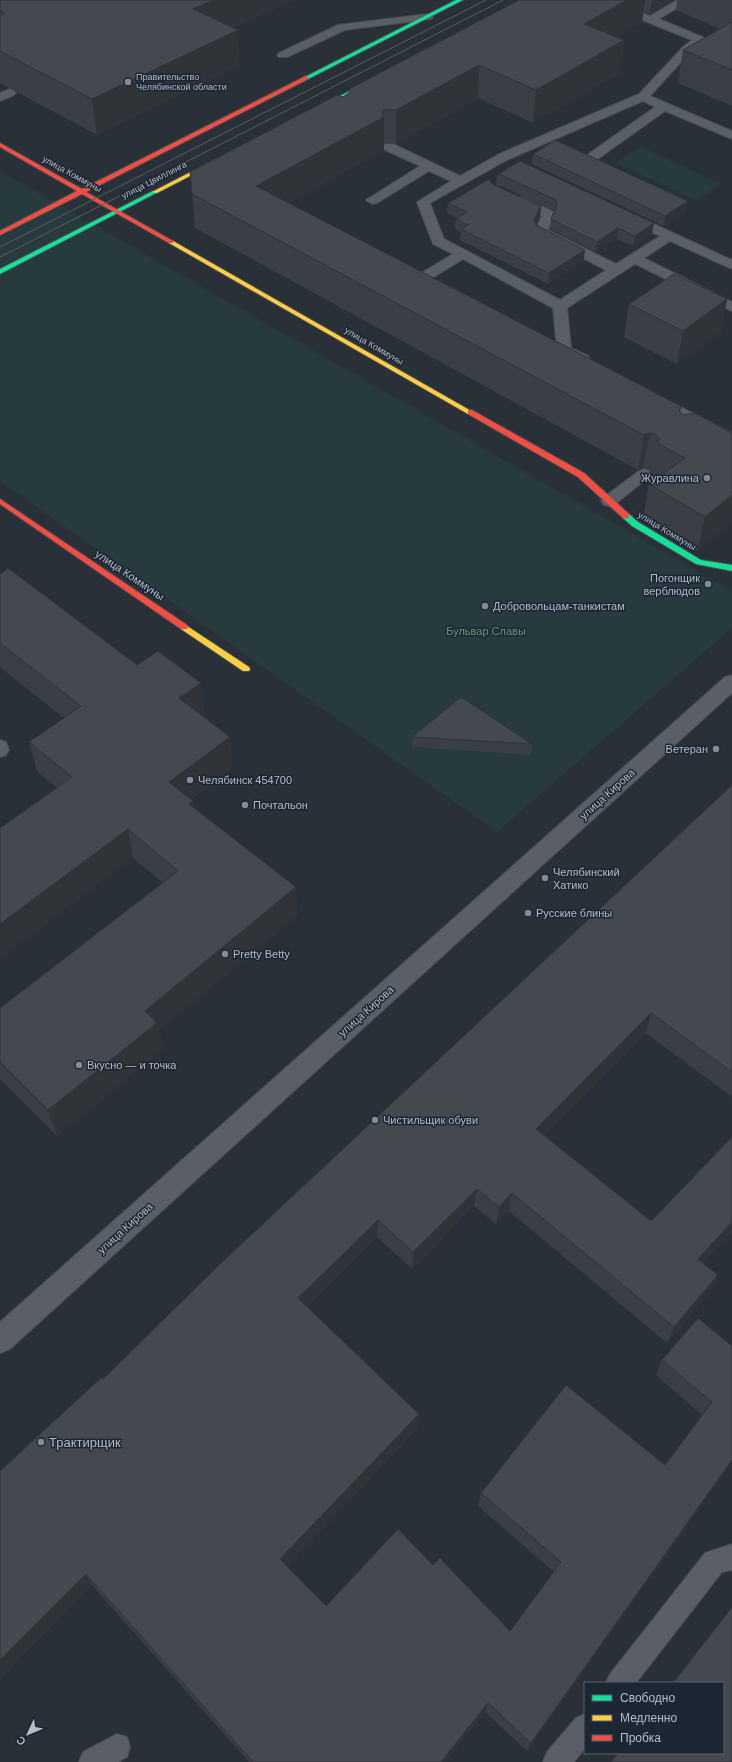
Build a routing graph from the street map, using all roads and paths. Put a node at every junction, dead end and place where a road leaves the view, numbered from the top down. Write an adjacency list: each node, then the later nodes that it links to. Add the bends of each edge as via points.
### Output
1 (460, 0): 4 (street)
2 (601, 0): 5 (lane)
3 (684, 0): 5 (lane)
4 (427, 17): 6 (lane, via 342,27); 21 (street)
5 (650, 20): 8 (lane, via 701,40 688,48)
6 (283, 54)
7 (384, 75): 10 (street)
8 (643, 97): 9 (lane); 16 (lane)
9 (664, 106): 12 (lane); 17 (lane)
10 (310, 113): 11 (lane)
11 (330, 119)
12 (732, 135)
13 (0, 145): 21 (street, улица Коммуны)
14 (389, 147): 19 (lane)
15 (224, 157): 24 (street, улица Цвиллинга)
16 (503, 157): 18 (lane); 20 (lane)
17 (591, 158)
18 (517, 164)
19 (429, 166): 20 (lane); 23 (lane)
20 (460, 181): 28 (lane, via 423,202 438,241)
21 (83, 191): 24 (street, улица Коммуны); 26 (street)
22 (502, 193): 31 (lane, via 549,215 541,231)
23 (372, 200)
24 (117, 210): 32 (street, улица Цвиллинга); 45 (street, улица Коммуны, via 581,475)
25 (618, 212): 27 (lane)
26 (0, 233)
27 (669, 236): 29 (lane); 30 (lane)
28 (462, 254): 34 (lane); 36 (lane)
29 (634, 258): 31 (lane); 37 (lane)
30 (732, 265)
31 (616, 270): 36 (lane)
32 (0, 272)
33 (399, 276): 34 (lane)
34 (413, 284): 35 (lane)
35 (427, 291)
36 (560, 306): 38 (lane, via 564,350)
37 (732, 307)
38 (598, 368)
39 (646, 393): 40 (lane)
40 (707, 425): 41 (lane); 42 (lane)
41 (694, 435)
42 (732, 439)
43 (644, 474): 45 (lane)
44 (0, 501): 47 (street, улица Коммуны)
45 (609, 501): 46 (street, улица Коммуны, via 635,524 699,562)
46 (732, 568)
47 (246, 669)
48 (732, 682): 49 (street, улица Кирова)
49 (0, 1340)
50 (732, 1557): 51 (lane, via 714,1562)
51 (620, 1682)
52 (584, 1728): 55 (lane)
53 (116, 1747): 54 (lane)
54 (93, 1762)
55 (558, 1762)

